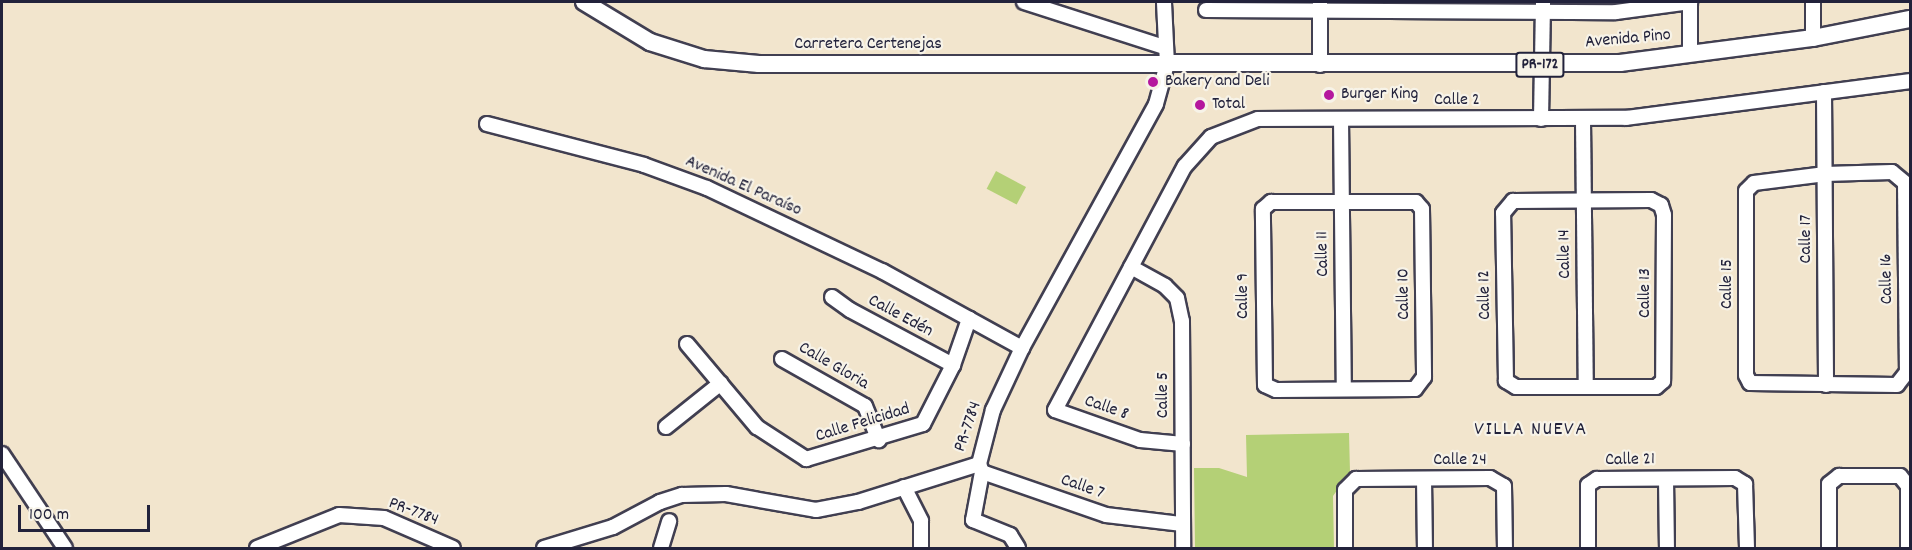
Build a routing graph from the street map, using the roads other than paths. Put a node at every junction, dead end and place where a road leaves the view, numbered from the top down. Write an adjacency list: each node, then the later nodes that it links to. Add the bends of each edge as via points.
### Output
1 (584, 2): 17 (main road, Carretera Certenejas / PR-172, via 650,42 704,58 759,64)
2 (1024, 2): 15 (street)
3 (1164, 2): 15 (street, PR-7784)
4 (1690, 2): 11 (street); 16 (street)
5 (1813, 2): 14 (street)
6 (1244, 6): 7 (street); 12 (street)
7 (1320, 7): 8 (street); 18 (street)
8 (1393, 7): 9 (street)
9 (1469, 7): 10 (street)
10 (1543, 7): 11 (street); 19 (street)
11 (1616, 7)
12 (1206, 10)
13 (1911, 19): 14 (main road, Avenida Pino / PR-172)
14 (1813, 38): 16 (main road, Avenida Pino / PR-172)
15 (1164, 47): 17 (street, PR-7784)
16 (1690, 54): 19 (main road, Avenida Pino / PR-172, via 1620,63)
17 (1167, 64): 18 (main road, Avenida Pino / PR-172); 33 (street, PR-7784 / PR-7784, via 1156,104)
18 (1320, 65): 19 (main road, Avenida Pino / PR-172)
19 (1540, 65): 23 (street)
20 (1911, 81): 21 (street, Calle 2)
21 (1824, 92): 24 (street, Calle 2); 26 (street, Calle 17)
22 (1341, 119): 23 (street, Calle 2); 27 (street, Calle 11); 29 (street, Calle 2, via 1258,119 1211,137 1185,166)
23 (1541, 119): 24 (street, Calle 2)
24 (1583, 120): 28 (street, Calle 14)
25 (487, 124): 31 (street, Avenida El Paraíso, via 644,165 707,188 882,271)
26 (1825, 174): 37 (street, Calle 17); 37 (street, Calle 15, via 1754,183 1746,191 1745,324 1746,375 1750,382); 37 (street, Calle 16, via 1892,172 1905,183 1907,372 1898,385)
27 (1342, 201): 39 (street, Calle 11); 39 (street, Calle 10, via 1416,202 1422,209 1424,377 1415,389); 39 (street, Calle 9, via 1271,202 1263,208 1262,370 1265,385 1275,390)
28 (1583, 201): 38 (street, Calle 14); 38 (street, Calle 13, via 1651,200 1661,205 1664,215 1663,381 1656,387); 38 (street, Calle 12, via 1513,201 1503,213 1506,381 1516,387)
29 (1131, 267): 40 (street, Calle 2); 43 (street, Calle 5, via 1165,286 1177,298 1182,321)
30 (832, 297): 35 (street, Calle Edén)
31 (969, 319): 33 (street); 35 (street, Calle Felicidad)
32 (687, 344): 36 (street, Calle Felicidad)
33 (1022, 348): 45 (street, PR-7784 / PR-7784, via 993,410)
34 (782, 359): 42 (street, Calle Gloria, via 866,406)
35 (953, 365): 42 (street, Calle Felicidad, via 923,424)
36 (721, 383): 41 (street); 42 (street, Calle Felicidad, via 757,427 806,459)
37 (1826, 385)
38 (1586, 387)
39 (1344, 389)
40 (1054, 410): 43 (street, Calle 8, via 1140,440)
41 (666, 428)
42 (879, 440)
43 (1183, 444): 50 (street, Calle 5)
44 (2, 454): 51 (street)
45 (980, 468): 48 (street, PR-7784 / PR-7784); 50 (street, Calle 7, via 1106,515); 57 (street, via 973,520 1010,535)
46 (1424, 479): 59 (street, Calle 24, via 1356,479 1349,484 1345,490); 60 (street); 61 (street, Calle 24, via 1498,480 1504,486)
47 (1666, 479): 62 (street, Calle 21, via 1597,479 1588,485); 63 (street); 64 (street, via 1735,478 1745,484)
48 (904, 487): 54 (street, PR-7784 / PR-7784, via 816,510 726,494 682,495 613,527); 56 (street, via 921,521)
49 (669, 521): 55 (street)
50 (1182, 524): 58 (street, Calle 5)
51 (65, 549)
52 (256, 549): 53 (street, PR-7784 / PR-7784, via 339,515 384,518)
53 (453, 549)
54 (544, 549)
55 (661, 549)
56 (921, 549)
57 (1018, 549)
58 (1183, 549)
59 (1345, 549)
60 (1425, 549)
61 (1504, 549)
62 (1588, 549)
63 (1666, 549)
64 (1747, 549)
65 (1829, 549): 66 (street, via 1829,484 1839,476 1899,476 1908,486)
66 (1908, 549)

